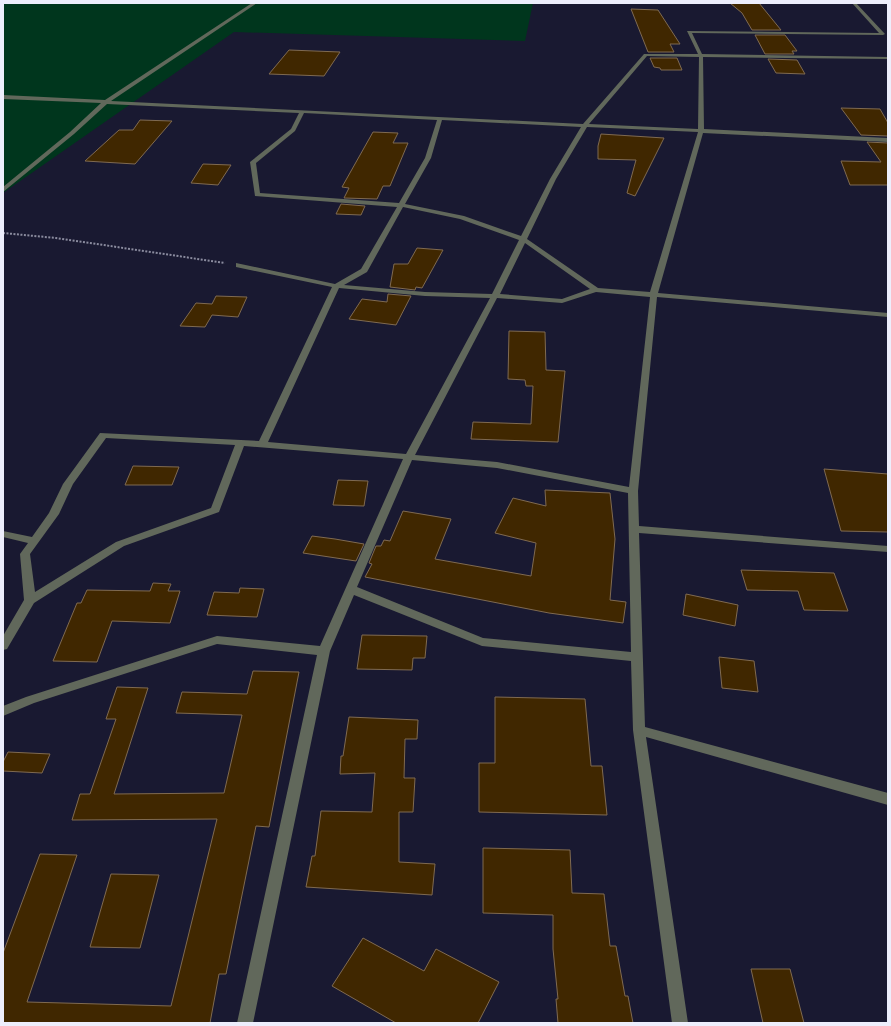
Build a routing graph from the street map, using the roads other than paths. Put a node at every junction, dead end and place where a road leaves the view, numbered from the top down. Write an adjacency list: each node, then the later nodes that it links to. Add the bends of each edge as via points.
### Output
1 (255, 3): 8 (street)
2 (854, 3): 3 (street)
3 (886, 34): 4 (street); 5 (street, via 689,32)
4 (888, 40)
5 (702, 56): 6 (street); 11 (street, via 646,55); 12 (street)
6 (888, 58)
7 (3, 97): 8 (street)
8 (106, 102): 9 (street); 14 (street, via 72,134)
9 (302, 112): 10 (street); 15 (street, via 293,130 253,162 257,195)
10 (440, 119): 11 (street); 15 (street, via 428,158)
11 (585, 125): 12 (street); 16 (street, via 553,179)
12 (701, 130): 13 (street); 20 (street)
13 (888, 140)
14 (3, 190)
15 (401, 204): 16 (street, via 462,217); 18 (street, via 364,270)
16 (523, 239): 19 (street); 21 (street)
17 (239, 265): 18 (street)
18 (336, 286): 21 (street, via 425,294); 24 (street)
19 (596, 290): 20 (street); 21 (street, via 562,301)
20 (654, 293): 22 (street); 26 (street)
21 (495, 296): 25 (street)
22 (888, 315)
23 (240, 443): 24 (street); 29 (street, via 103,435 68,484 54,514); 32 (street, via 215,510 120,544)
24 (262, 444): 25 (street)
25 (408, 457): 26 (street, via 497,465); 31 (street)
26 (633, 491): 27 (street)
27 (635, 529): 30 (street); 35 (street)
28 (3, 534): 29 (street)
29 (34, 541): 32 (street, via 25,554)
30 (888, 549)
31 (351, 589): 34 (street); 35 (street, via 482,642)
32 (30, 600): 33 (street)
33 (3, 646)
34 (324, 651): 36 (street, via 217,640); 39 (street)
35 (637, 657): 37 (street)
36 (3, 711)
37 (639, 730): 38 (street); 40 (street)
38 (888, 799)
39 (245, 1023)
40 (680, 1023)

